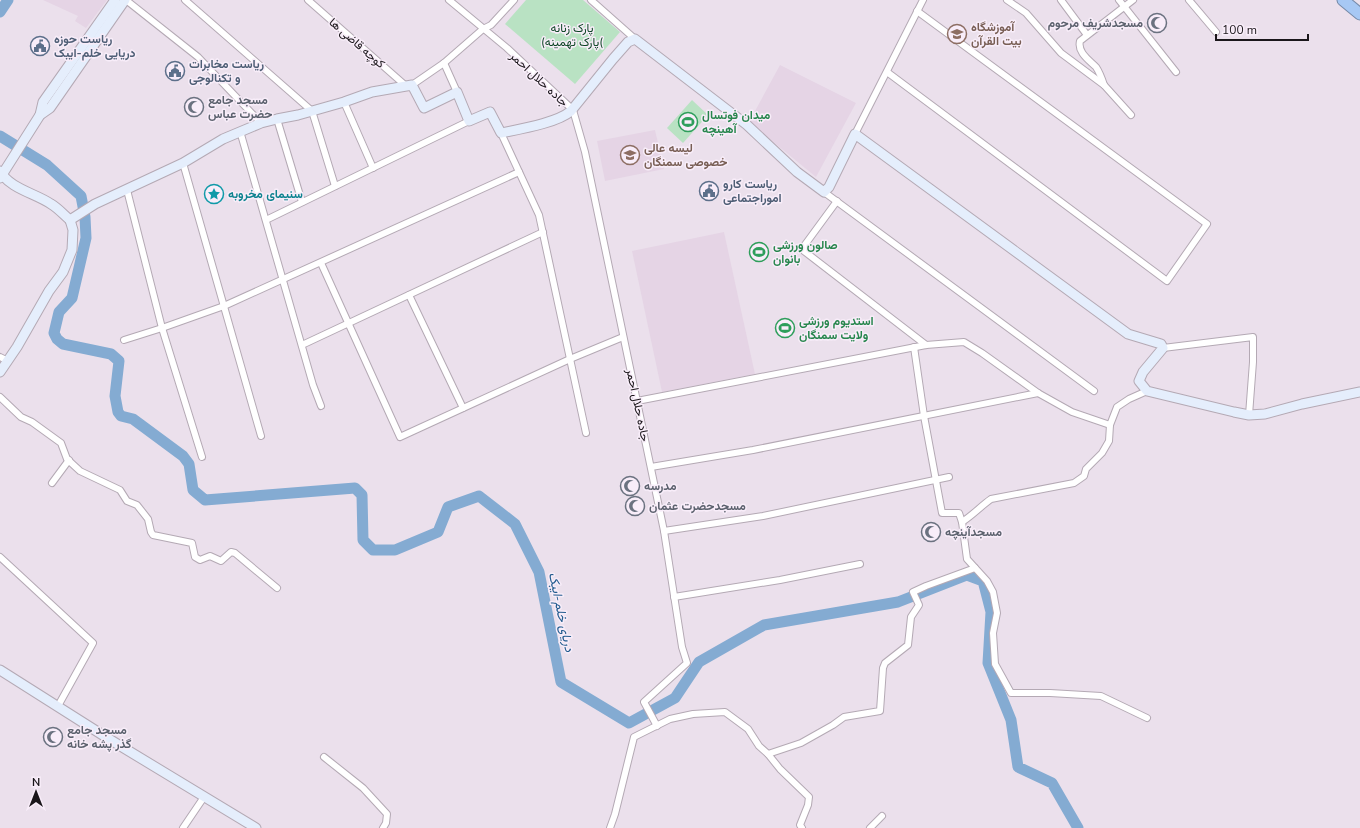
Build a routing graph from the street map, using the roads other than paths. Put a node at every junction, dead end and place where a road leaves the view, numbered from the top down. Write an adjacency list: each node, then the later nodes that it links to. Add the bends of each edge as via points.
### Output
1 (115, 0): 31 (street, via 43,102)
2 (126, 0): 31 (street, via 50,108); 35 (street, via 198,57)
3 (185, 0): 30 (street)
4 (308, 0): 25 (street, کوچه قاضی ها)
5 (450, 0): 18 (street, جاده حلال احمر)
6 (514, 0): 18 (street, via 491,25)
7 (591, 0): 21 (street)
8 (923, 0): 16 (street)
9 (1007, 0): 26 (street, via 1026,13 1061,53)
10 (1061, 0): 20 (street)
11 (1119, 0): 15 (street)
12 (1133, 0): 15 (street)
13 (1189, 0): 19 (street)
14 (1343, 0): 17 (highway)
15 (1124, 7): 20 (street); 24 (street)
16 (917, 11): 23 (street); 23 (street, via 1207,224 1167,281)
17 (1360, 14)
18 (483, 29): 22 (street); 29 (street, جاده حلال احمر, via 507,48)
19 (1216, 32)
20 (1087, 35): 26 (street, via 1080,41 1080,49 1096,68)
21 (635, 39): 29 (street, via 628,42); 45 (street, via 746,126 797,172)
22 (444, 64): 25 (street); 27 (street)
23 (887, 72): 38 (street)
24 (1176, 72)
25 (409, 85): 27 (street, via 424,108); 28 (street, via 372,92)
26 (1104, 85): 32 (street)
27 (457, 92): 34 (street)
28 (344, 102): 30 (street); 40 (street)
29 (572, 110): 37 (street, via 566,116 555,120); 57 (street, جاده حلال احمر, via 585,152)
30 (312, 111): 33 (street, via 298,116); 43 (street)
31 (40, 115): 42 (street)
32 (1130, 115)
33 (277, 118): 35 (street); 47 (street)
34 (469, 121): 37 (street, via 490,112); 40 (street)
35 (261, 123): 36 (street)
36 (240, 131): 39 (street); 49 (street)
37 (501, 134): 41 (street)
38 (855, 134): 45 (street, via 829,187); 62 (street, via 1128,334 1161,344)
39 (183, 164): 44 (street); 54 (street)
40 (373, 168): 43 (street)
41 (519, 172): 50 (street, via 539,215); 51 (street)
42 (2, 173): 48 (street, via 14,184)
43 (335, 186): 47 (street)
44 (127, 190): 48 (street, via 95,204); 56 (street)
45 (824, 192): 46 (street)
46 (837, 201): 60 (street, via 804,246 804,251); 66 (street)
47 (302, 202): 49 (street)
48 (73, 218): 63 (street, via 72,250 64,272)
49 (266, 220): 52 (street)
50 (543, 232): 53 (street); 64 (street)
51 (320, 262): 52 (street); 55 (street)
52 (283, 280): 54 (street); 59 (street)
53 (409, 295): 55 (street); 73 (street)
54 (224, 306): 56 (street); 78 (street)
55 (348, 323): 59 (street); 73 (street, via 400,437)
56 (162, 328): 58 (street); 79 (street)
57 (623, 337): 64 (street); 71 (street, جاده حلال احمر)
58 (124, 340)
59 (302, 345): 72 (street)
60 (926, 345): 61 (street); 69 (street, via 964,342)
61 (914, 347): 71 (street); 75 (street)
62 (1163, 348): 67 (street, via 1143,372 1139,381); 74 (street, via 1253,337)
63 (4, 359): 65 (street)
64 (570, 359): 73 (street); 77 (street)
65 (0, 372)
66 (1094, 391)
67 (1146, 392): 74 (street); 76 (street, via 1117,407)
68 (1360, 392): 74 (street, via 1265,414)
69 (1038, 393): 75 (street); 76 (street, via 1072,412)
70 (0, 397): 80 (street, via 21,417 61,443)
71 (637, 401): 81 (street, جاده حلال احمر)
72 (322, 406)
73 (463, 408)
74 (1249, 415)
75 (924, 416): 81 (street, via 753,450); 83 (street)
76 (1110, 425): 85 (street, via 1109,441 1102,453 1086,469 1084,476 1074,483 991,499)
77 (586, 433)
78 (261, 436)
79 (202, 457)
80 (69, 460): 84 (street); 90 (street, via 80,471 120,490 127,501 137,505 148,519 153,535 192,543 195,557 200,560 210,556 221,561 231,552 235,553)
81 (651, 467): 86 (street, جاده حلال احمر)
82 (949, 477): 83 (street)
83 (936, 480): 85 (street, via 942,513 959,514); 86 (street, via 770,514)
84 (52, 483)
85 (962, 522): 89 (street, via 967,559)
86 (664, 531): 91 (street, جاده حلال احمر)
87 (0, 557): 93 (street, via 93,643)
88 (860, 564): 91 (street)
89 (975, 568): 94 (street, via 993,592 997,613 993,633 995,664 1011,693 1100,696); 96 (street, via 913,592 919,605 911,617 908,645 885,663 880,711 844,717 801,743)
90 (277, 588)
91 (674, 597): 95 (street, جاده حلال احمر, via 686,663 644,702)
92 (0, 670): 93 (street)
93 (58, 706): 98 (street)
94 (1147, 718)
95 (657, 726): 96 (street, via 678,717 725,712 748,729 759,746); 103 (street, via 634,737 616,814)
96 (768, 754): 104 (street, via 809,797 800,825)
97 (324, 756): 102 (street, via 363,788 387,814 386,823)
98 (204, 797): 100 (street); 101 (street)
99 (882, 816): 105 (street)
100 (183, 828)
101 (256, 828)
102 (382, 828)
103 (610, 828)
104 (802, 828)
105 (870, 828)

